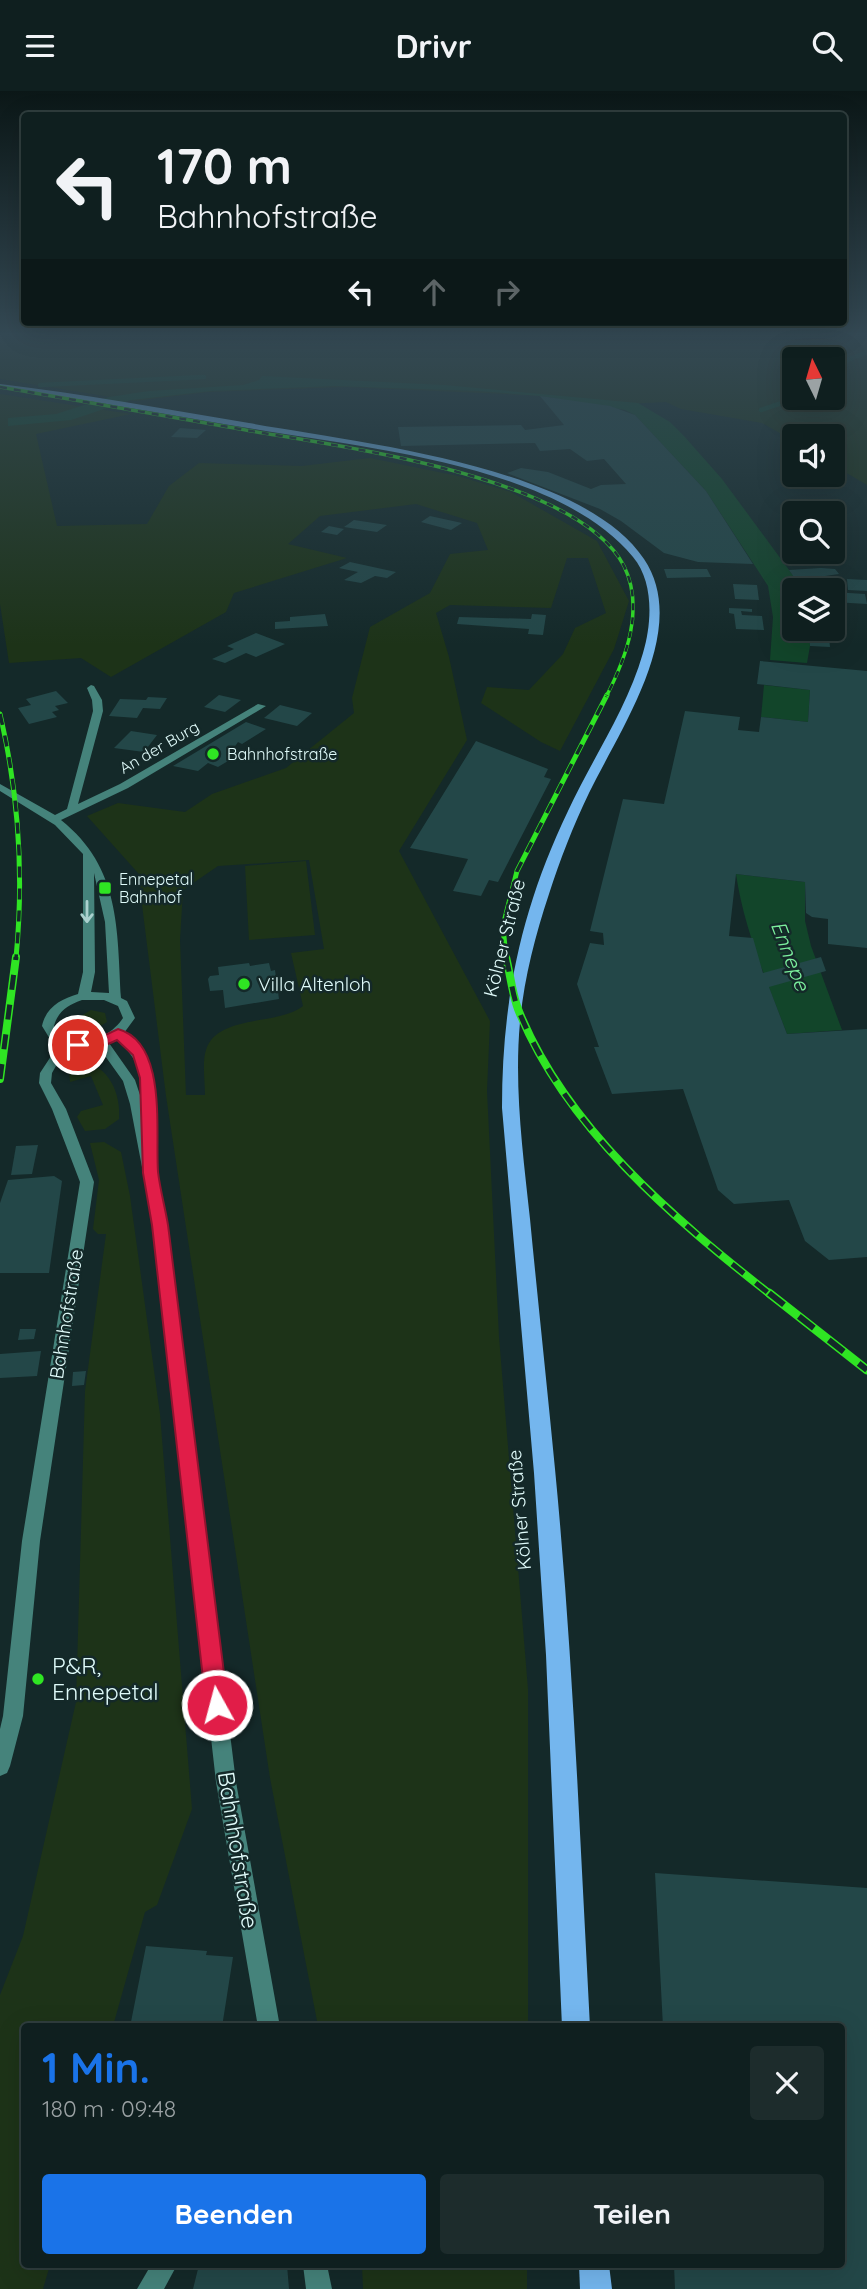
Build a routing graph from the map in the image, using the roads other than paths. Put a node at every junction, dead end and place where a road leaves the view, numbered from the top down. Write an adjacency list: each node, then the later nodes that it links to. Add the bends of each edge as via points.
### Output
1 (330, 440): 16 (main road, Kölner Straße, via 508,480 557,499 599,520 638,557 654,592 654,625 646,661 572,815 547,881 515,1003 510,1062 510,1108 558,1655)
2 (91, 688): 5 (street, via 97,711)
3 (261, 706): 5 (street, An der Burg)
4 (0, 787): 6 (street)
5 (71, 813): 6 (street)
6 (54, 820): 7 (street)
7 (88, 851): 8 (street, one-way to 8, via 89,972); 9 (street, via 105,888)
8 (85, 996): 9 (street); 12 (street, via 62,1004 49,1018 51,1033)
9 (115, 999): 10 (street, via 128,1010 129,1018)
10 (118, 1034): 11 (street); 13 (street, Bahnhofstraße, via 139,1053 147,1078)
11 (102, 1042): 12 (street); 13 (street, Bahnhofstraße, via 129,1080)
12 (67, 1043): 14 (street, Bahnhofstraße, via 55,1055 45,1083 88,1182 31,1541 13,1716)
13 (150, 1173): 15 (street, Bahnhofstraße, via 226,1782)
14 (0, 1766)
15 (268, 2023)
16 (576, 2023)
17 (162, 2268): 20 (street)
18 (316, 2268): 21 (street)
19 (594, 2268): 22 (main road)
20 (150, 2289)
21 (319, 2289)
22 (596, 2289)

